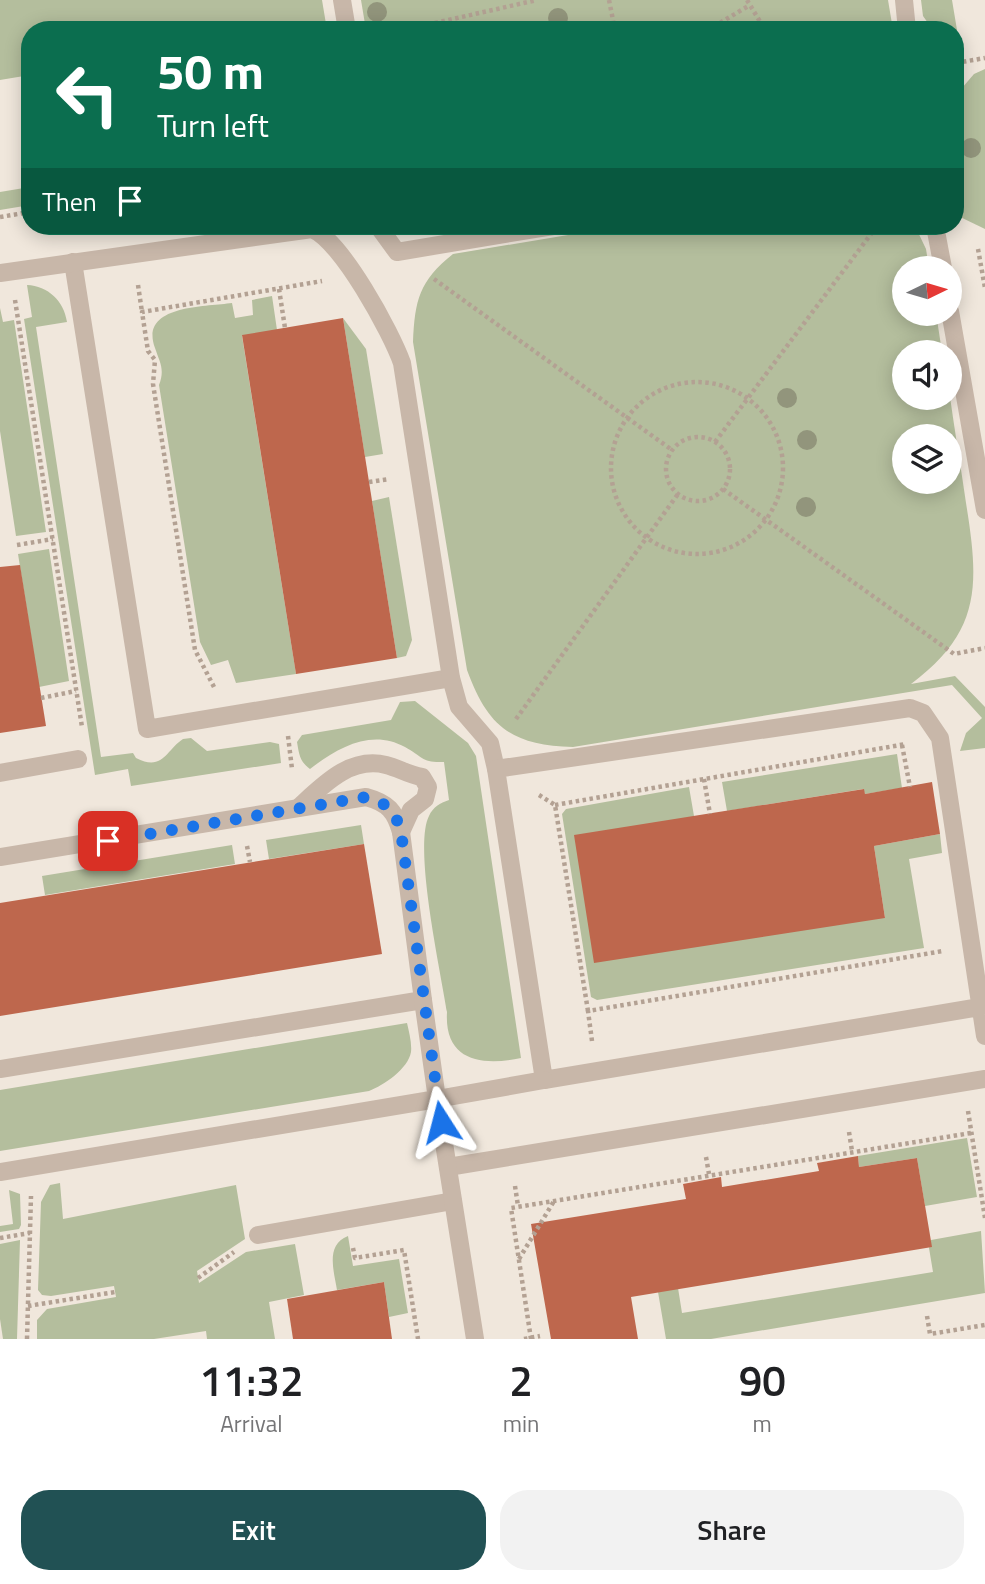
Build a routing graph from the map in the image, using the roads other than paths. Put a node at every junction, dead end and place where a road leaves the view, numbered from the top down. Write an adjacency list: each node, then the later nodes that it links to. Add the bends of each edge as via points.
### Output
1 (342, 0): 3 (lane)
2 (904, 0): 4 (lane)
3 (346, 21)
4 (906, 21)
5 (269, 235): 11 (lane)
6 (323, 235): 16 (lane, via 330,239 394,340 402,363)
7 (385, 235): 8 (lane, via 397,252)
8 (499, 235)
9 (938, 235): 10 (lane)
10 (941, 256)
11 (73, 262): 12 (lane); 16 (lane, via 147,729)
12 (5, 272)
13 (953, 326): 14 (lane)
14 (979, 441): 15 (lane)
15 (985, 510)
16 (451, 678): 18 (lane, via 458,707 490,743)
17 (78, 759): 19 (lane)
18 (496, 769): 24 (lane, via 910,708 923,713 940,738); 28 (lane)
19 (0, 773)
20 (299, 808): 21 (lane, via 366,797 385,802 397,817); 21 (lane, via 349,766 389,765 422,777 428,786 425,799 411,810); 22 (lane)
21 (401, 832): 23 (lane)
22 (0, 857)
23 (423, 1000): 26 (lane); 29 (lane)
24 (980, 1007): 25 (lane); 28 (lane)
25 (985, 1036)
26 (0, 1069)
27 (985, 1079): 30 (lane)
28 (544, 1080): 29 (lane)
29 (437, 1099): 30 (lane); 31 (lane)
30 (448, 1167): 32 (lane)
31 (0, 1172)
32 (453, 1200): 33 (lane); 34 (lane)
33 (258, 1235)
34 (475, 1339)

